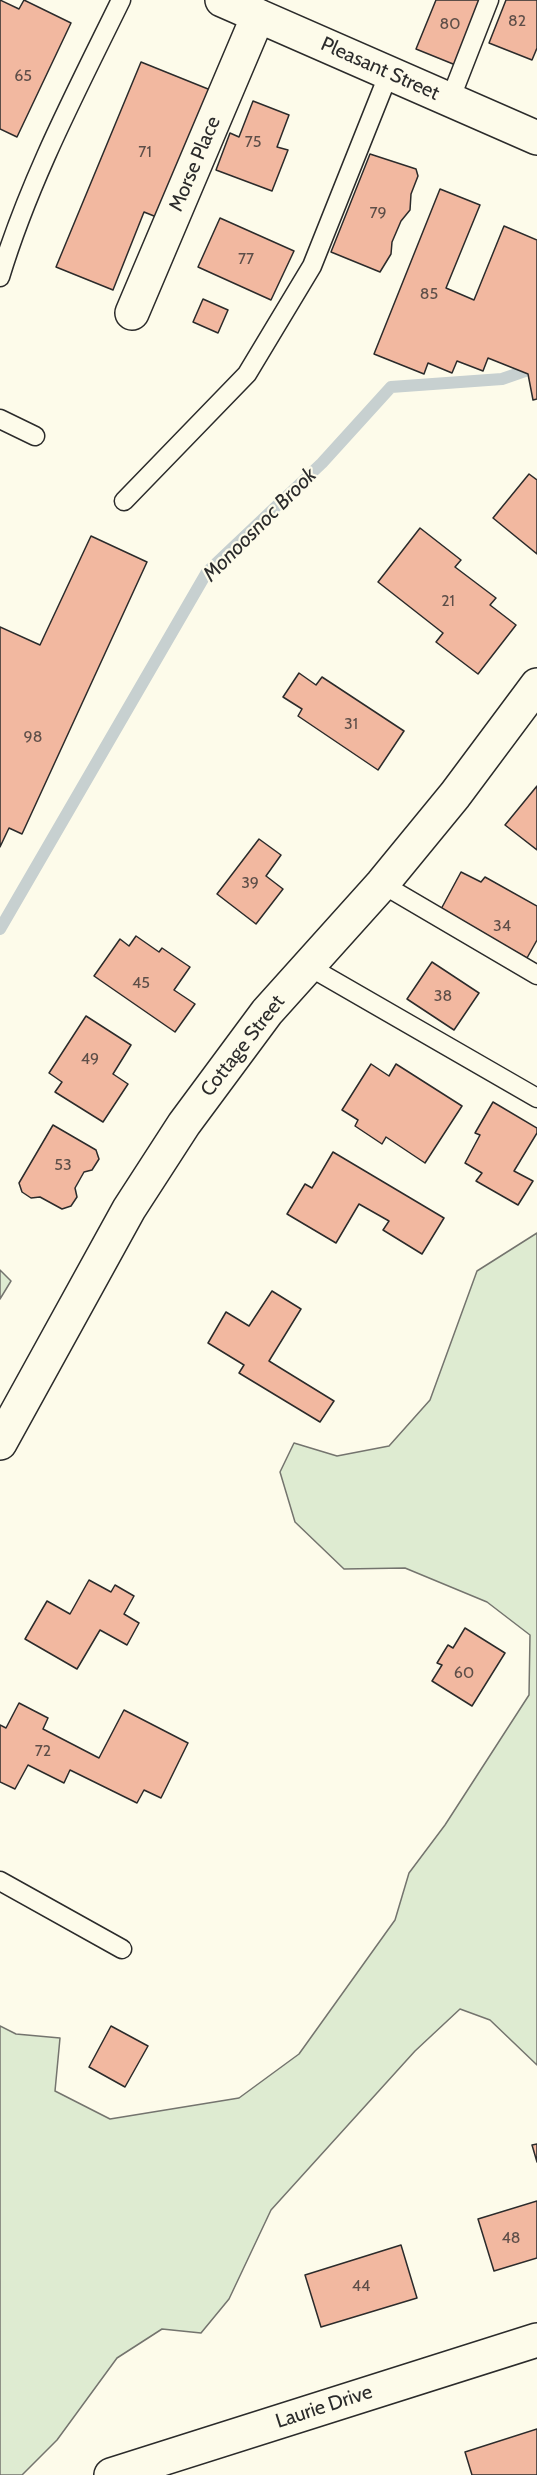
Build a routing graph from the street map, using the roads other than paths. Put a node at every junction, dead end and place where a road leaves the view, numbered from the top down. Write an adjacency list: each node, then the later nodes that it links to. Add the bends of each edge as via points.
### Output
1 (121, 0): 8 (lane, via 70,105)
2 (222, 0): 4 (street, Pleasant Street)
3 (489, 0): 6 (lane)
4 (258, 16): 5 (street, Pleasant Street); 9 (street, Morse Place)
5 (389, 73): 6 (street, Pleasant Street); 12 (lane, via 312,266 247,374)
6 (450, 100): 7 (street, Pleasant Street)
7 (536, 133)
8 (0, 278)
9 (132, 313)
10 (0, 419): 11 (lane)
11 (35, 436)
12 (123, 501)
13 (537, 685): 14 (street, Cottage Street)
14 (382, 884): 15 (street, Cottage Street); 16 (lane)
15 (308, 966): 17 (lane); 18 (street, Cottage Street, via 267,1012 184,1124 129,1209)
16 (537, 975)
17 (537, 1098)
18 (0, 1443)
19 (0, 1881): 20 (lane)
20 (122, 1949)
21 (537, 2340): 22 (street, Laurie Drive)
22 (111, 2475)

